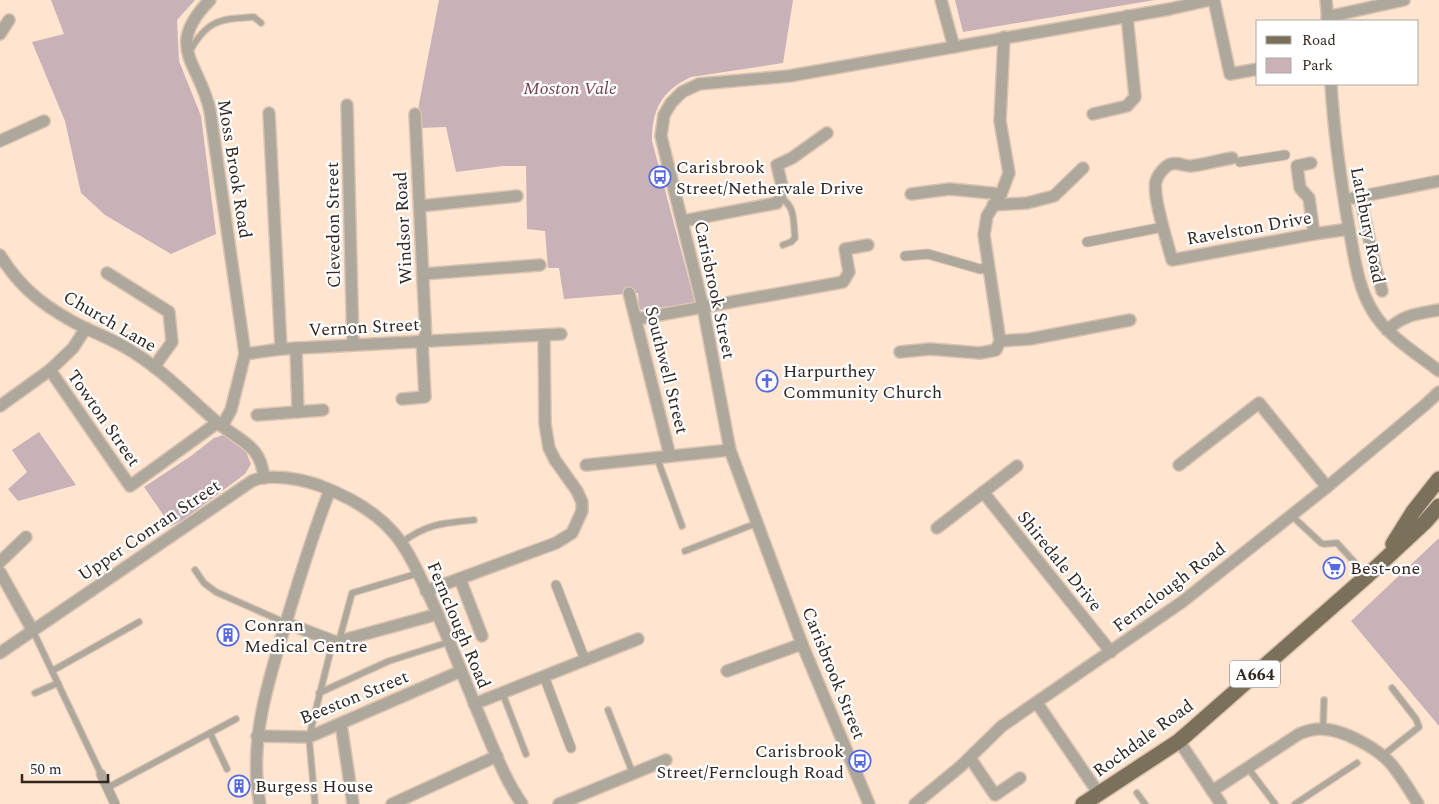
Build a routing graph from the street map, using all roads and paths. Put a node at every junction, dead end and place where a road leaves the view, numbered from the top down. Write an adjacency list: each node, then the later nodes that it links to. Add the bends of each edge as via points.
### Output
1 (210, 0): 14 (street, Moss Brook Road, via 191,24 186,39)
2 (941, 0): 13 (street)
3 (1210, 0): 7 (street, Carisbrook Street)
4 (1214, 0): 15 (street, via 1230,74)
5 (1326, 0): 8 (street)
6 (1404, 0): 8 (street)
7 (1127, 16): 12 (street, Carisbrook Street); 20 (street, via 1135,97 1127,106)
8 (1327, 19)
9 (9, 20): 11 (street)
10 (261, 24): 14 (lane, via 254,17 220,20 202,34)
11 (0, 34)
12 (1004, 37): 13 (street, Carisbrook Street); 30 (street, via 1000,121 1009,173)
13 (954, 47): 37 (street, Carisbrook Street, via 789,76 699,84 682,92 664,115 661,136)
14 (188, 55): 66 (street, Moss Brook Road, via 207,95)
15 (1256, 69)
16 (1331, 85): 34 (street, Lathbury Road, via 1334,138)
17 (347, 105): 61 (street, Clevedon Street)
18 (269, 113): 64 (street)
19 (415, 114): 36 (street, Windsor Road)
20 (1093, 114)
21 (44, 121): 23 (street)
22 (827, 133): 33 (street, via 777,165 783,190)
23 (0, 141)
24 (1285, 155): 25 (street)
25 (1230, 158): 38 (street, Ravelston Drive, via 1189,166 1171,164 1162,171 1156,184)
26 (1311, 163): 40 (street, via 1297,166 1300,188 1309,198)
27 (1081, 175): 35 (street, via 1051,198)
28 (1439, 181): 32 (street)
29 (911, 194): 30 (street, via 950,189)
30 (1001, 194): 35 (street)
31 (517, 196): 36 (street)
32 (1360, 196): 34 (street); 50 (street)
33 (780, 197): 37 (street, via 776,203); 42 (lane, via 791,206 795,238)
34 (1344, 200): 39 (street, Lathbury Road)
35 (993, 205): 47 (street, via 987,216 984,235)
36 (420, 206): 49 (street, Windsor Road)
37 (683, 221): 52 (street, Carisbrook Street)
38 (1163, 227): 40 (street, Ravelston Drive, via 1172,260); 41 (street)
39 (1349, 229): 40 (street, Ravelston Drive); 57 (street, Lathbury Road, via 1362,292)
40 (1314, 234)
41 (1086, 242)
42 (782, 245)
43 (868, 245): 52 (street, via 845,249 849,272 843,282)
44 (0, 255): 56 (street, Church Lane, via 20,284 37,299)
45 (905, 256): 47 (street, via 928,254 980,269)
46 (540, 266): 49 (street)
47 (989, 268): 62 (street)
48 (107, 273): 67 (street, via 169,312 172,342)
49 (424, 274): 60 (street, Windsor Road)
50 (1382, 291)
51 (630, 293): 54 (street, Southwell Street)
52 (703, 307): 54 (street); 77 (street, Carisbrook Street)
53 (1439, 310): 57 (street, via 1405,317)
54 (637, 319): 78 (street, Southwell Street)
55 (1130, 320): 62 (street)
56 (86, 328): 67 (street, Church Lane, via 121,344); 68 (street, via 73,348)
57 (1387, 330): 69 (street, Lathbury Road)
58 (561, 334): 59 (street, Vernon Street)
59 (544, 335): 60 (street, Vernon Street); 103 (street, via 545,424 549,448 578,491 582,511 572,533 556,543)
60 (424, 341): 61 (street, Vernon Street); 71 (street, Windsor Road, via 425,397)
61 (353, 345): 63 (street, Vernon Street)
62 (998, 345): 65 (street, via 980,353 930,349)
63 (296, 348): 64 (street, Vernon Street); 74 (street)
64 (281, 349): 66 (street, Vernon Street)
65 (900, 352)
66 (245, 354): 76 (street, via 231,410)
67 (154, 367): 76 (street, Church Lane)
68 (50, 370): 72 (street); 76 (street, Towton Street, via 130,486)
69 (1439, 371)
70 (1439, 392): 85 (street, Fernclough Road)
71 (402, 399)
72 (0, 406)
73 (323, 410): 74 (street)
74 (298, 412): 75 (street)
75 (257, 414)
76 (220, 424): 83 (street, Church Lane, via 257,454)
77 (730, 450): 78 (street); 91 (street, Carisbrook Street)
78 (670, 456): 79 (street)
79 (657, 458): 80 (street); 92 (lane)
80 (586, 465)
81 (1179, 465): 85 (street, via 1259,403)
82 (1017, 466): 87 (street)
83 (264, 478): 86 (street, Upper Conran Street, via 295,479); 109 (street, Upper Conran Street, via 248,484)
84 (1439, 479): 98 (main road, Rochdale Road / A664, via 1413,512)
85 (1327, 488): 89 (street, Fernclough Road)
86 (330, 490): 95 (street, Fernclough Road, via 369,512); 108 (street)
87 (983, 492): 93 (street); 115 (street, Shiredale Drive)
88 (1439, 506): 98 (main road, Rochdale Road / A664)
89 (1291, 516): 102 (lane, via 1321,543 1336,543); 115 (street, Fernclough Road, via 1182,602)
90 (474, 520): 95 (lane, via 439,523)
91 (757, 524): 96 (lane); 114 (street, Carisbrook Street)
92 (682, 526)
93 (937, 528)
94 (26, 536): 97 (street)
95 (401, 543): 101 (street, Fernclough Road)
96 (685, 551)
97 (0, 562)
98 (1382, 562): 102 (main road, Rochdale Road / A664)
99 (195, 570): 108 (lane, via 216,592)
100 (0, 572): 109 (street)
101 (419, 573): 105 (street, Fernclough Road); 112 (lane, via 352,593)
102 (1367, 576): 137 (main road, Rochdale Road / A664)
103 (460, 579): 105 (street); 110 (street)
104 (556, 586): 117 (street)
105 (426, 590): 106 (street, Fernclough Road)
106 (438, 614): 112 (street); 113 (street, Fernclough Road)
107 (138, 622): 119 (lane)
108 (286, 623): 112 (street); 135 (street)
109 (33, 631): 116 (street, Upper Conran Street); 119 (lane)
110 (482, 636)
111 (638, 639): 117 (street)
112 (336, 641): 126 (lane)
113 (449, 642): 120 (street, Fernclough Road); 126 (lane, via 388,661)
114 (802, 644): 118 (street); 161 (street, Carisbrook Street)
115 (1111, 652): 128 (street, Fernclough Road)
116 (0, 653)
117 (585, 660): 121 (street)
118 (728, 670)
119 (52, 671): 122 (lane)
120 (461, 671): 129 (street, Fernclough Road); 132 (street, Beeston Street)
121 (544, 676): 124 (street); 138 (street)
122 (58, 683): 125 (lane); 147 (lane)
123 (1392, 688): 141 (lane, via 1419,726)
124 (502, 692): 129 (street); 139 (lane)
125 (35, 693)
126 (319, 694): 136 (lane)
127 (1324, 700): 133 (lane)
128 (1037, 703): 142 (street, Fernclough Road, via 1002,726); 153 (street)
129 (474, 704): 140 (street, Fernclough Road)
130 (608, 710): 148 (lane)
131 (236, 718): 134 (lane)
132 (341, 724): 136 (street, Beeston Street); 157 (street)
133 (1323, 729): 141 (street, via 1344,734); 145 (street, via 1299,734)
134 (210, 733): 146 (lane); 150 (lane)
135 (257, 736): 136 (street, Beeston Street); 155 (street)
136 (309, 738): 156 (lane)
137 (1179, 741): 151 (street); 153 (main road, Rochdale Road / A664)
138 (571, 748)
139 (526, 754)
140 (497, 756): 158 (street); 159 (street, Fernclough Road)
141 (1382, 756): 168 (street, via 1392,765)
142 (970, 758): 149 (street, via 995,795); 162 (street, Fernclough Road)
143 (666, 760): 148 (street)
144 (1357, 763): 167 (lane)
145 (1248, 768): 151 (street); 166 (lane)
146 (227, 769)
147 (101, 774): 150 (street)
148 (632, 774): 160 (street)
149 (1020, 778)
150 (108, 788): 154 (street)
151 (1212, 791): 165 (street)
152 (1137, 793): 164 (lane)
153 (1099, 794): 163 (main road, Rochdale Road / A664)
154 (115, 804)
155 (260, 804)
156 (314, 804)
157 (353, 804)
158 (392, 804)
159 (522, 804)
160 (559, 804)
161 (869, 804)
162 (915, 804)
163 (1083, 804)
164 (1145, 804)
165 (1221, 804)
166 (1275, 804)
167 (1294, 804)
168 (1418, 804)

